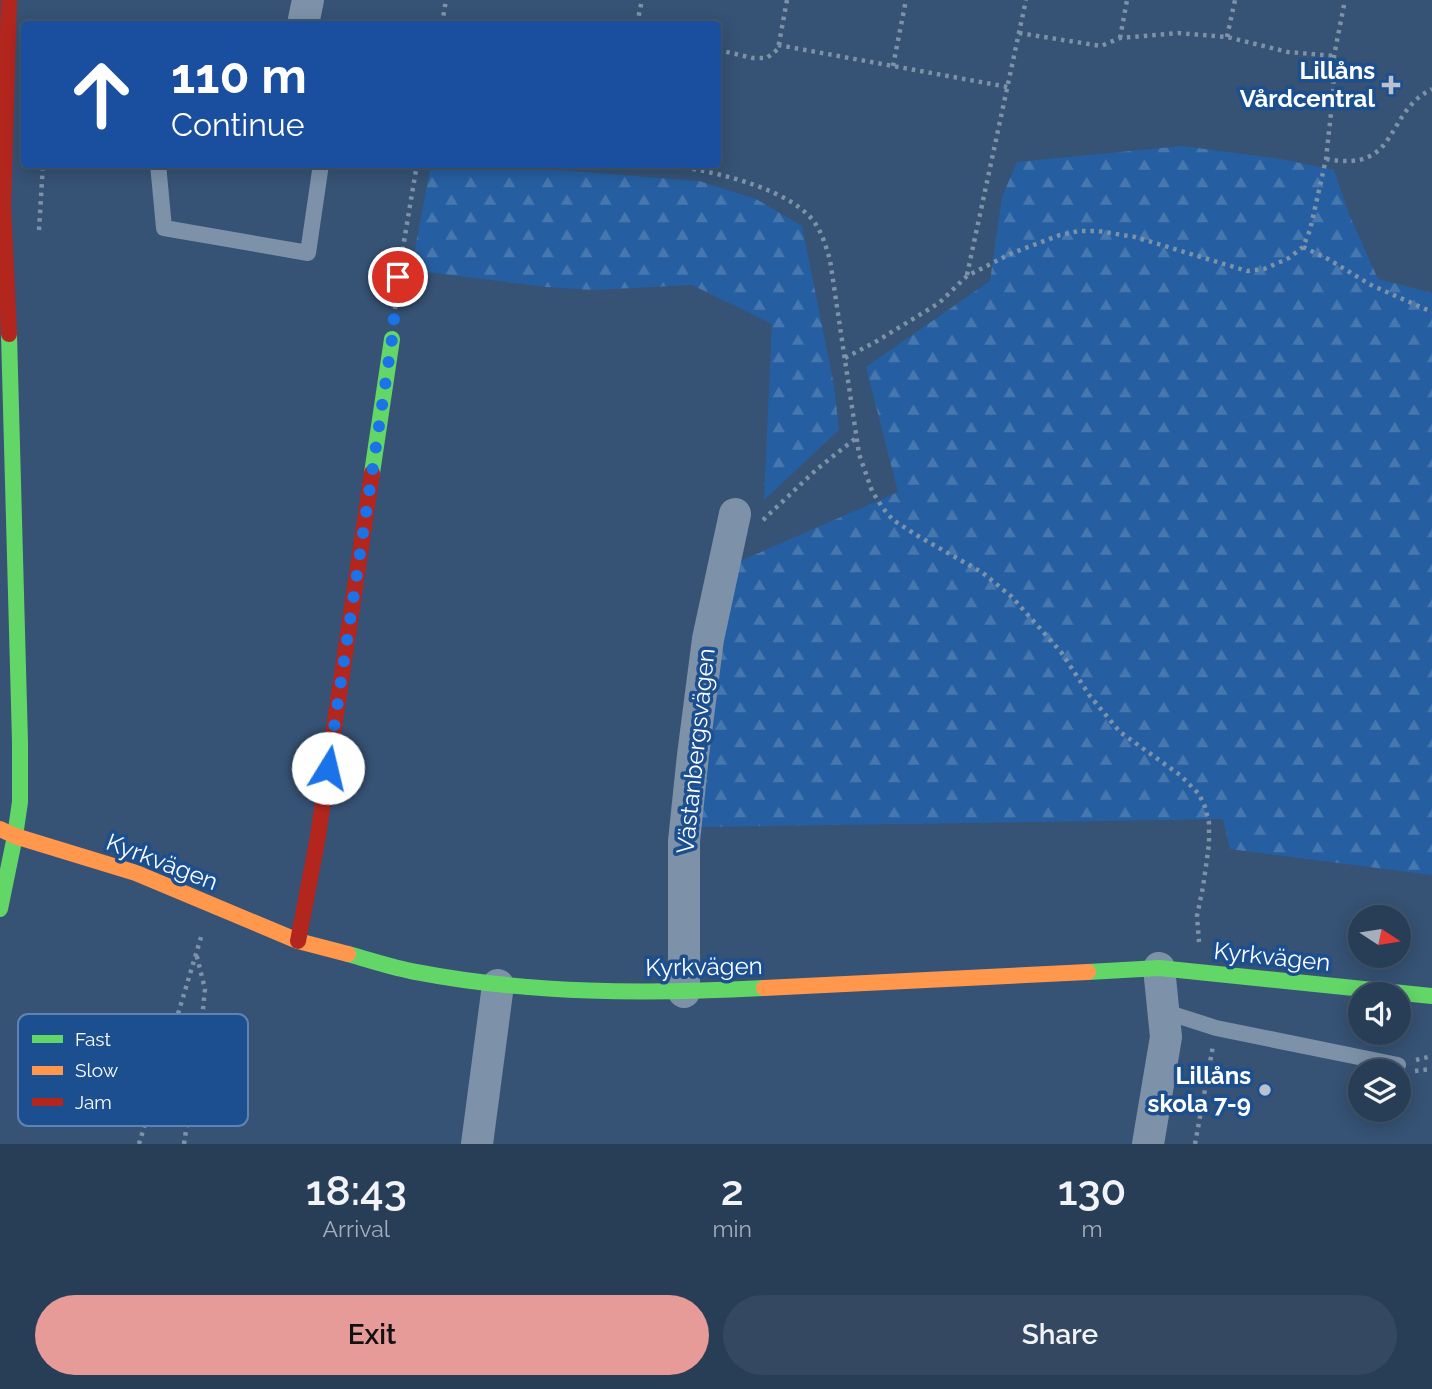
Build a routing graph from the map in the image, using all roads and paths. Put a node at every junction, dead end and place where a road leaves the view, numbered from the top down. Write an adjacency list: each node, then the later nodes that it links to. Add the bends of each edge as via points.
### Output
1 (9, 0): 23 (street)
2 (308, 0): 11 (street)
3 (446, 0): 12 (path)
4 (642, 0): 13 (path)
5 (787, 0): 17 (path)
6 (906, 0): 20 (path)
7 (1026, 0): 14 (path)
8 (1127, 0): 16 (path)
9 (1235, 0): 15 (path)
10 (1345, 0): 19 (path)
11 (304, 21)
12 (442, 21)
13 (638, 21)
14 (1019, 33): 16 (path, via 1101,46); 21 (path)
15 (1227, 37): 16 (path, via 1178,33); 19 (path, via 1288,52)
16 (1120, 38)
17 (778, 46): 18 (path, via 767,58); 20 (path)
18 (721, 51)
19 (1334, 56): 24 (path)
20 (893, 66): 21 (path)
21 (1008, 87): 31 (path)
22 (1432, 89): 24 (path, via 1411,105 1374,154 1355,161)
23 (10, 92): 29 (street)
24 (1326, 159): 30 (path)
25 (158, 168): 26 (lane, via 164,228 308,253)
26 (320, 168)
27 (416, 168): 34 (path)
28 (684, 168): 35 (path, via 769,191 790,201 818,227 830,260)
29 (2, 242): 33 (street)
30 (1303, 247): 31 (path, via 1264,269 1247,271 1135,237 1079,231 1010,254); 32 (path)
31 (967, 276): 35 (path, via 939,303)
32 (1432, 312)
33 (4, 315): 39 (street, via 20,743)
34 (392, 339): 42 (street)
35 (845, 358): 36 (path)
36 (857, 438): 37 (path, via 759,524); 43 (path, via 872,491 893,520 983,573 1012,597 1061,652 1120,732 1199,794 1209,823 1197,916)
37 (735, 514): 47 (street, Västanbergsvägen, via 708,639 692,755 684,841)
38 (0, 830): 39 (street, Kyrkvägen)
39 (15, 836): 40 (street); 42 (street, Kyrkvägen, via 136,873)
40 (0, 909)
41 (203, 930): 44 (path)
42 (298, 941): 46 (street, Kyrkvägen, via 414,972)
43 (1199, 951)
44 (196, 952): 50 (path); 51 (path, via 205,989)
45 (1159, 968): 47 (street, Kyrkvägen); 48 (street, Kyrkvägen); 49 (street)
46 (498, 985): 47 (street, Kyrkvägen); 58 (street)
47 (684, 992)
48 (1432, 996)
49 (1163, 1011): 52 (lane); 59 (street, via 1166,1037)
50 (178, 1014)
51 (202, 1014)
52 (1216, 1028): 53 (lane); 60 (path)
53 (1368, 1059)
54 (144, 1126): 56 (path)
55 (187, 1126): 57 (path)
56 (139, 1144)
57 (184, 1144)
58 (477, 1144)
59 (1148, 1144)
60 (1195, 1144)

